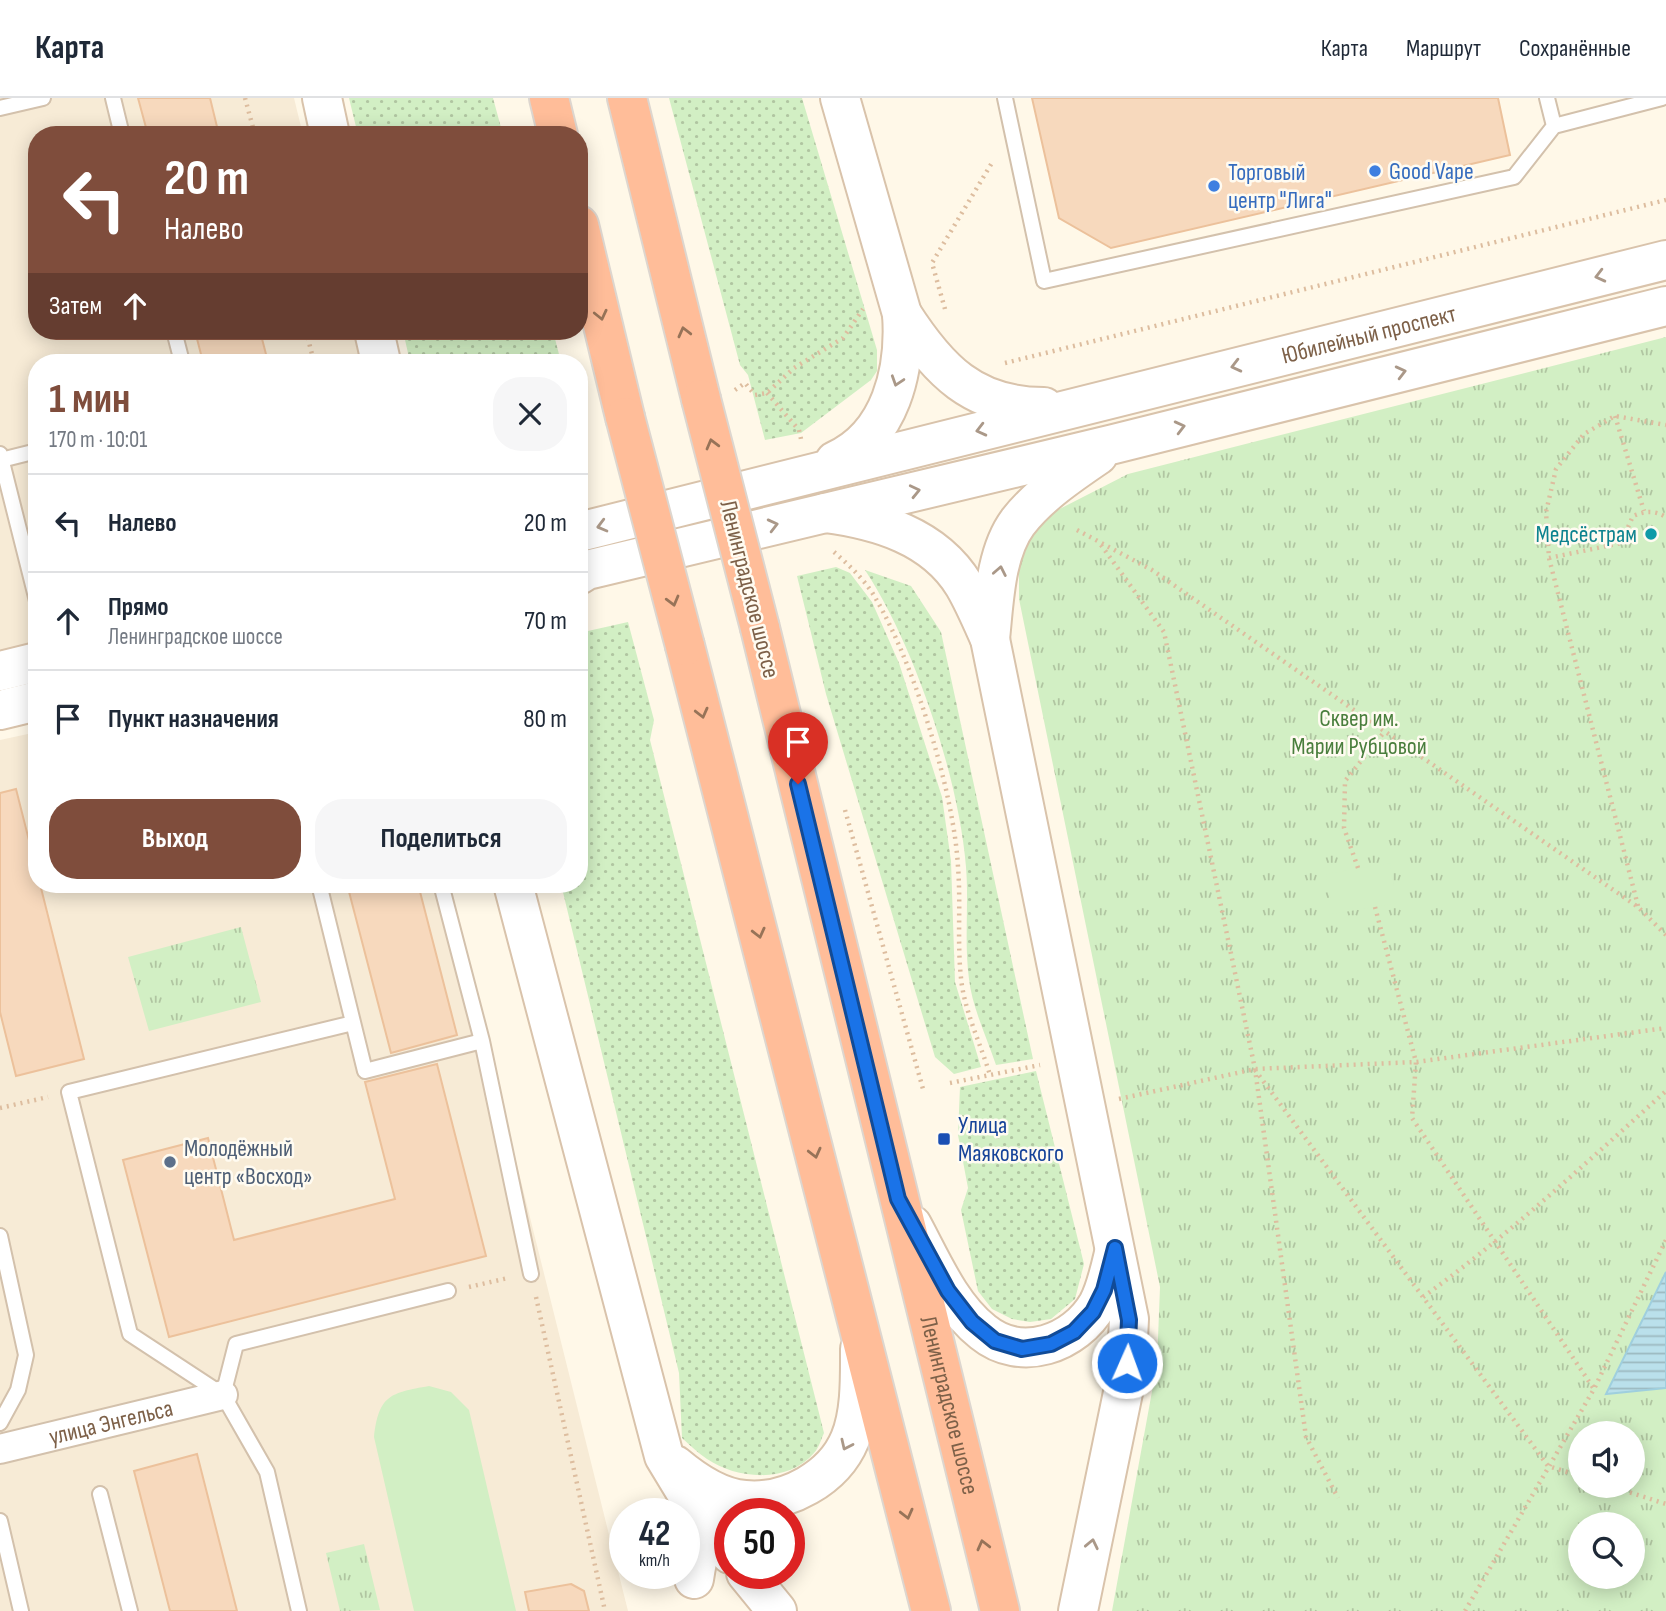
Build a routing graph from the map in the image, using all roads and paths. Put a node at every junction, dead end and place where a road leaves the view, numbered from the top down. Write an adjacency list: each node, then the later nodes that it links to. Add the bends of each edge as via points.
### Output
1 (43, 98): 11 (lane)
2 (113, 98): 12 (lane)
3 (245, 98): 13 (path)
4 (322, 98): 14 (main road)
5 (549, 98): 15 (highway)
6 (627, 98): 27 (highway, Ленинградское шоссе, one-way to 6)
7 (839, 98): 22 (main road)
8 (1005, 98): 17 (lane)
9 (1547, 98): 16 (lane)
10 (1662, 98): 16 (lane)
11 (0, 108)
12 (120, 126)
13 (253, 126)
14 (328, 126)
15 (556, 126)
16 (1554, 126): 17 (lane, via 1514,177 1044,281)
17 (1012, 131): 21 (path)
18 (1666, 200): 25 (path, via 993,366 973,363)
19 (1666, 260): 28 (main road, Юбилейный проспект, one-way to 28)
20 (588, 263): 80 (highway, one-way to 80, bridge)
21 (932, 263): 22 (path); 24 (path)
22 (898, 299): 25 (main road, via 925,349); 26 (path, via 872,295 843,338 793,368); 35 (main road, one-way to 35, via 904,349 887,411 866,440)
23 (1666, 306): 32 (main road, Юбилейный проспект, one-way to 23)
24 (947, 320)
25 (943, 370): 28 (main road, via 972,391 1005,404)
26 (767, 393): 27 (path, via 755,395 746,383); 31 (path, via 799,430 802,443)
27 (718, 394): 72 (highway, Ленинградское шоссе, one-way to 27, bridge, via 760,628)
28 (1071, 407): 35 (main road, Юбилейный проспект, one-way to 35)
29 (1615, 416): 30 (path); 36 (path); 42 (path, via 1584,434 1556,469 1546,512)
30 (1666, 425)
31 (813, 435)
32 (1114, 444): 39 (main road, Юбилейный проспект, one-way to 32); 45 (main road, one-way to 32, via 1002,562 1017,523 1069,475)
33 (28, 452): 34 (lane)
34 (1, 457): 43 (lane)
35 (811, 472): 38 (main road, one-way to 38)
36 (1644, 511): 37 (path); 42 (path, via 1633,516 1621,543)
37 (1666, 517)
38 (588, 530)
39 (826, 530): 44 (main road, Юбилейный проспект, one-way to 39); 45 (main road, via 881,524 917,539 936,552 964,585); 65 (path, via 876,598 906,663 934,748 949,802 958,865 961,981)
40 (1077, 530): 41 (path)
41 (1101, 545): 50 (path, via 1152,570); 64 (path, via 1164,632)
42 (1549, 558): 57 (path)
43 (28, 565)
44 (588, 572)
45 (990, 639): 76 (main road)
46 (28, 664): 47 (main road)
47 (0, 671)
48 (28, 703): 49 (main road)
49 (0, 710)
50 (1385, 732): 52 (path, via 1345,781 1344,828); 57 (path)
51 (844, 808): 67 (path)
52 (1358, 869)
53 (321, 893): 59 (lane)
54 (443, 893): 61 (lane)
55 (515, 893): 85 (main road)
56 (1375, 907): 62 (path)
57 (1638, 907): 58 (path)
58 (1666, 935)
59 (354, 1023): 61 (lane, via 365,1071); 69 (lane)
60 (1666, 1028): 62 (path)
61 (482, 1041): 77 (lane)
62 (1416, 1062): 64 (path); 75 (path, via 1412,1118)
63 (1040, 1065): 65 (path)
64 (1255, 1069): 70 (path); 79 (path); 93 (path, via 1306,1437)
65 (990, 1075): 66 (path)
66 (950, 1083)
67 (923, 1089)
68 (1666, 1091): 75 (path)
69 (69, 1092): 71 (path); 82 (lane, via 130,1334)
70 (1115, 1100)
71 (0, 1108)
72 (898, 1199): 76 (main road, via 963,1312 983,1332 1008,1346 1022,1349 1051,1344 1085,1322 1104,1290); 105 (highway, Ленинградское шоссе, one-way to 72)
73 (0, 1236): 83 (lane, via 26,1355 18,1390)
74 (1666, 1240): 81 (path)
75 (1494, 1242): 79 (path); 81 (path)
76 (1115, 1248): 106 (main road, one-way to 76, via 1126,1378 1129,1320)
77 (531, 1274): 78 (path); 102 (path)
78 (448, 1291): 82 (lane, via 236,1344)
79 (1423, 1297): 86 (path)
80 (860, 1329): 92 (main road, one-way to 92, via 859,1392 850,1437 840,1458 797,1492); 104 (highway, one-way to 104)
81 (1594, 1389): 86 (path)
82 (223, 1395): 84 (street, улица Энгельса); 101 (lane, via 267,1472)
83 (0, 1423)
84 (0, 1449)
85 (664, 1456): 90 (main road); 91 (main road, via 690,1478)
86 (1548, 1466): 87 (path); 107 (path)
87 (1568, 1472)
88 (100, 1494): 100 (lane)
89 (1645, 1497): 94 (path)
90 (684, 1498)
91 (738, 1498)
92 (774, 1498)
93 (1338, 1498)
94 (1666, 1504)
95 (714, 1520): 97 (main road)
96 (0, 1521): 99 (lane)
97 (700, 1533)
98 (759, 1589): 103 (main road)
99 (21, 1611)
100 (130, 1611)
101 (299, 1611)
102 (605, 1611)
103 (777, 1611)
104 (931, 1611)
105 (1000, 1611)
106 (1078, 1611)
107 (1465, 1611)

